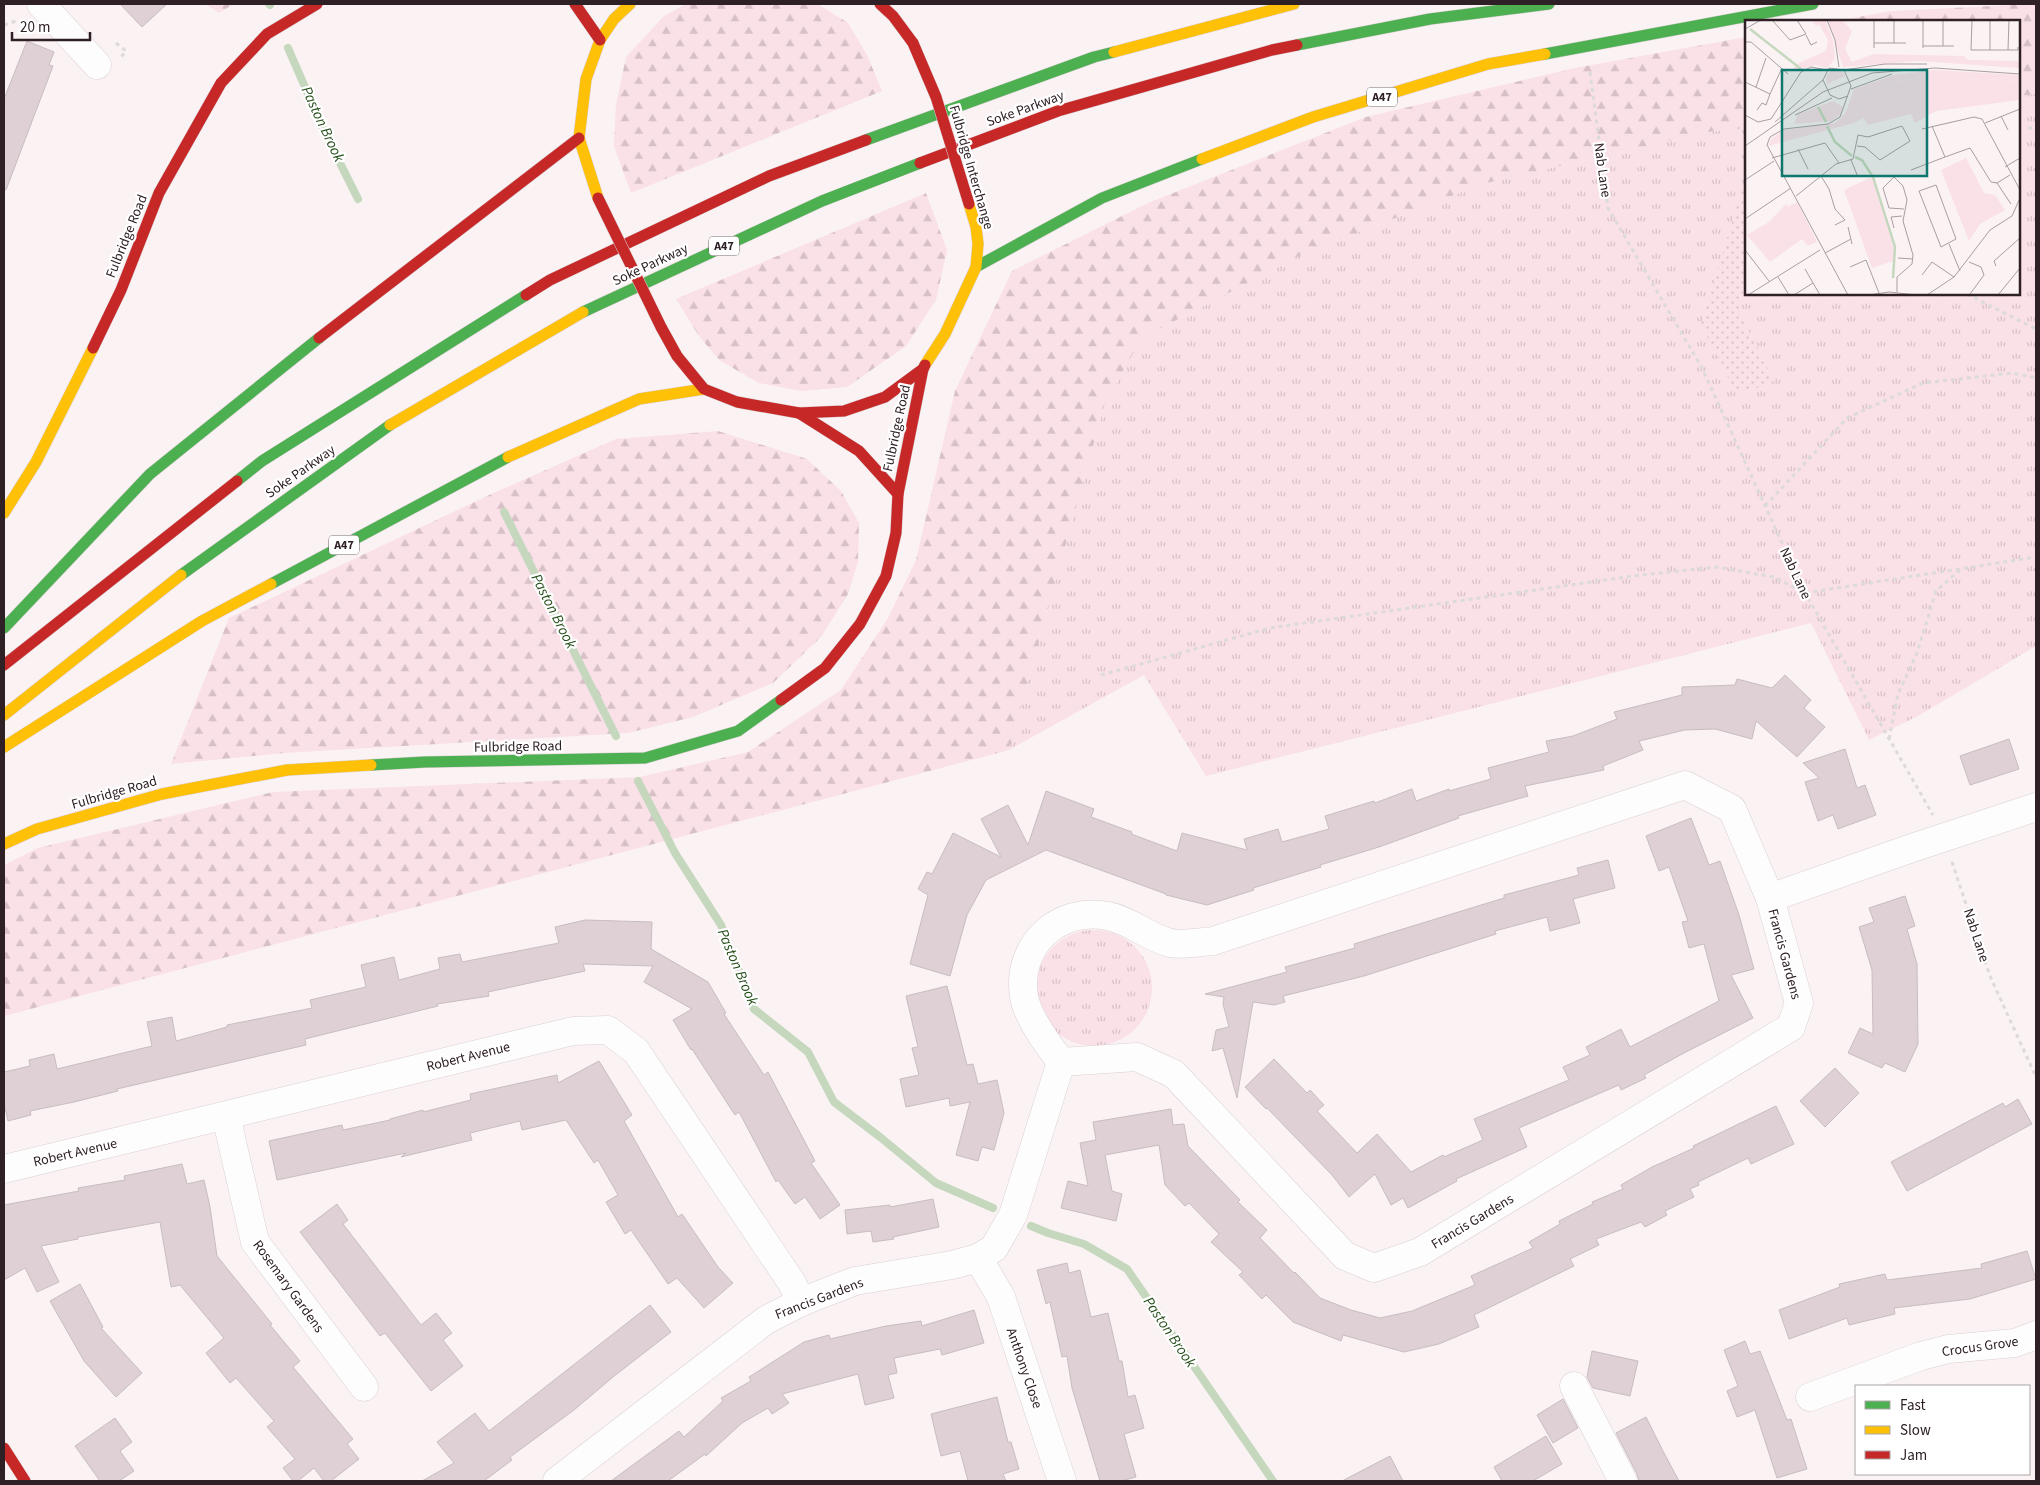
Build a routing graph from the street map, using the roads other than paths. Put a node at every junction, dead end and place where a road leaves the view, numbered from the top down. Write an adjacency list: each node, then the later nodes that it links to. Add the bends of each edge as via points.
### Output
1 (41, 4): 10 (street)
2 (317, 4): 17 (main road, Fulbridge Road, via 267,34 221,83 159,193 121,290 82,372 36,462)
3 (574, 4): 9 (main road)
4 (630, 4): 9 (main road, Fulbridge Interchange, via 614,18)
5 (880, 4): 12 (main road, Fulbridge Interchange, bridge, via 913,43 936,97 976,227)
6 (1294, 4): 19 (main road, Soke Parkway, via 1094,57 778,173 550,280 262,461)
7 (1549, 4): 20 (main road, Soke Parkway / A47, via 1430,19 1272,50 1058,111 822,201 582,312 389,426 203,558)
8 (1813, 4): 12 (main road, A47, via 1488,64 1313,117 1102,198)
9 (600, 40): 11 (main road, Fulbridge Interchange, via 586,79)
10 (97, 65)
11 (579, 138): 14 (main road, Fulbridge Interchange, bridge, via 598,198 660,327 677,356); 18 (main road, via 343,319 150,474)
12 (976, 267): 13 (main road, Fulbridge Interchange, via 945,334)
13 (923, 369): 15 (main road, Fulbridge Interchange, via 885,397 844,411); 16 (main road, Fulbridge Road)
14 (704, 389): 15 (main road, Fulbridge Interchange, via 738,402); 21 (main road, A47, via 639,399 512,455 202,621)
15 (799, 413): 16 (main road, Fulbridge Road, via 859,452)
16 (898, 494): 23 (main road, Fulbridge Road, via 896,533 886,576 860,624 824,668 738,731 645,758 425,762 287,770 162,794 37,829)
17 (4, 513)
18 (4, 628)
19 (4, 665)
20 (4, 715)
21 (4, 747)
22 (2036, 807): 24 (street, Francis Gardens)
23 (4, 844)
24 (1770, 898): 25 (street, Francis Gardens, via 1732,809 1685,786 1213,941 1168,943 1108,916 1067,919 1047,930 1031,948 1022,973 1024,997 1046,1042); 25 (street, Francis Gardens, via 1799,1003 1791,1027 1420,1252 1374,1268 1346,1256 1174,1074 1137,1056)
25 (1060, 1062): 28 (street, Francis Gardens, via 1013,1214 994,1248)
26 (226, 1116): 27 (street, Robert Avenue); 29 (street, Robert Avenue, via 573,1031 608,1030 636,1051 792,1283); 32 (street, Rosemary Gardens, via 255,1242)
27 (4, 1169)
28 (978, 1258): 29 (street, Francis Gardens, via 855,1281); 37 (street, Anthony Close, via 1001,1297)
29 (801, 1302): 36 (street, Francis Gardens, via 766,1320)
30 (2036, 1335): 33 (street, Crocus Grove, via 2014,1344 1921,1356)
31 (1574, 1386): 38 (street)
32 (364, 1387)
33 (1810, 1397)
34 (4, 1448): 35 (main road)
35 (25, 1481)
36 (557, 1481)
37 (1062, 1481)
38 (1623, 1481)

